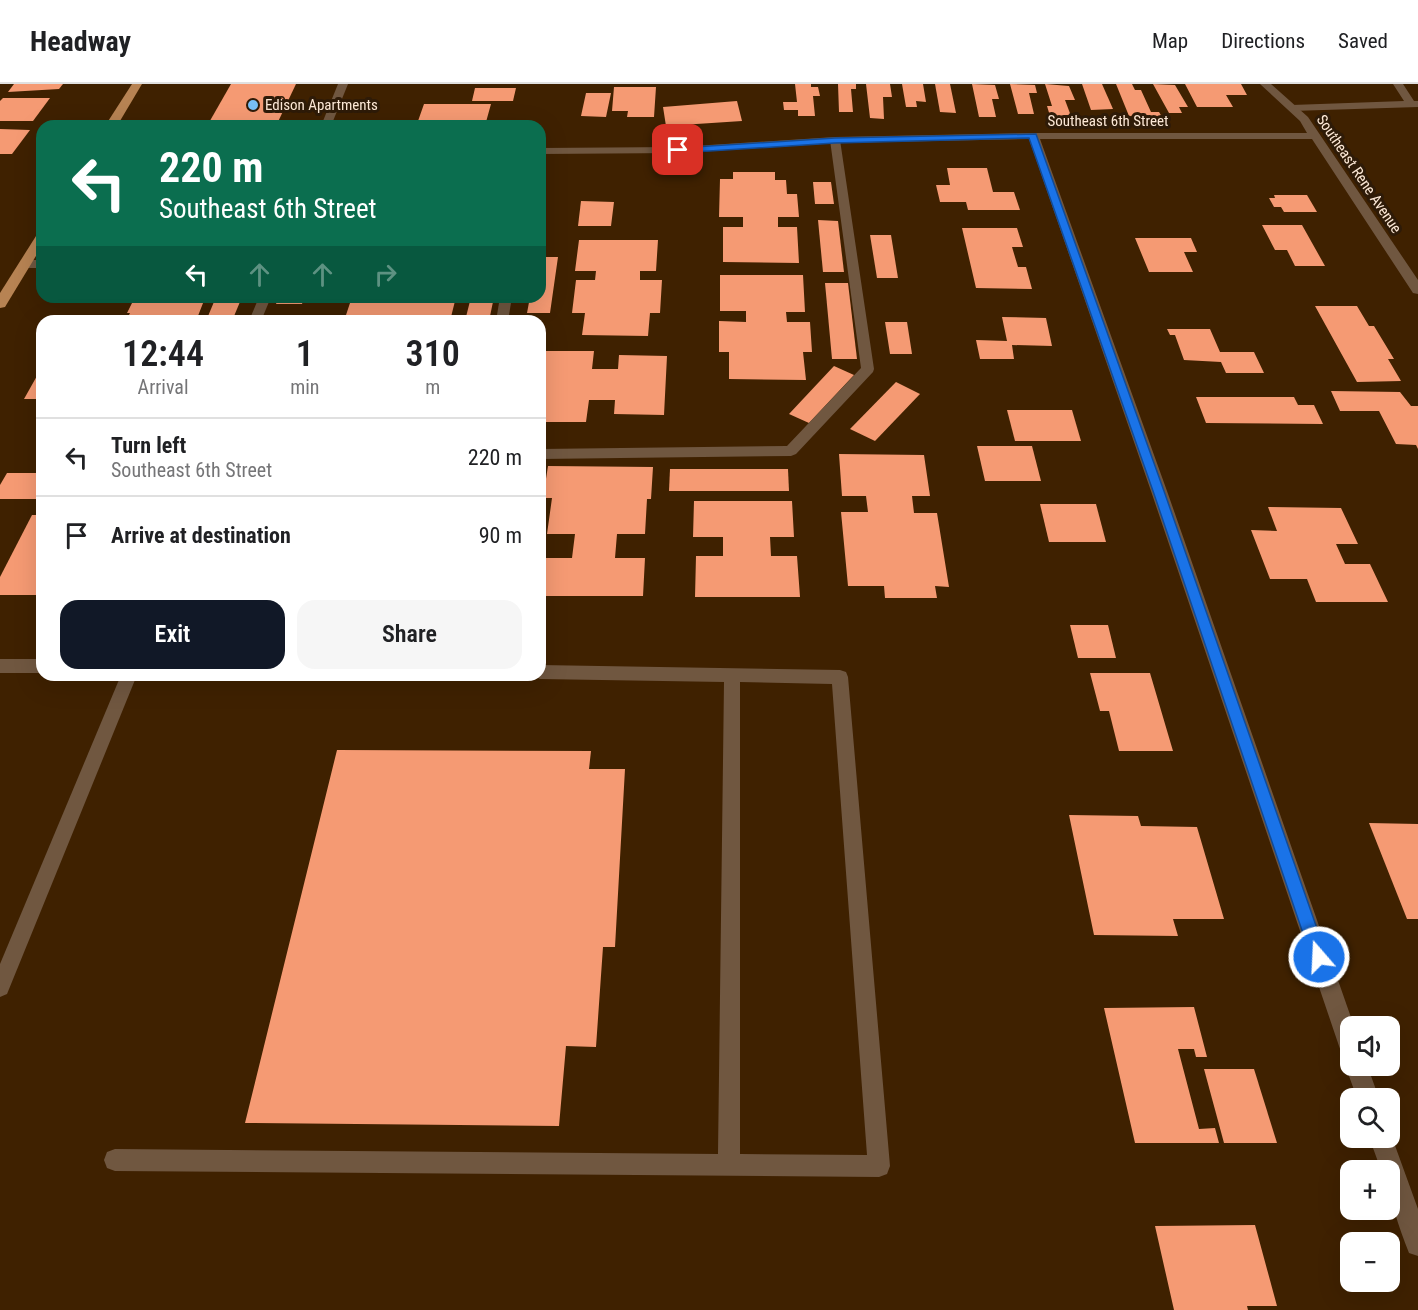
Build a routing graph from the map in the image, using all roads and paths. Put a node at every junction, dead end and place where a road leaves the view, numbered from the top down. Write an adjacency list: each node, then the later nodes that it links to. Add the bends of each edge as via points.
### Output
1 (136, 84): 7 (main road)
2 (343, 84): 8 (lane)
3 (1264, 84): 6 (street, Southeast Rene Avenue)
4 (1398, 84): 5 (lane)
5 (1414, 104): 6 (lane)
6 (1292, 108): 10 (street, Southeast Rene Avenue)
7 (115, 120)
8 (328, 120)
9 (1033, 136): 10 (street, Southeast 6th Street); 11 (street, Southeast 6th Street); 25 (street)
10 (1316, 136): 16 (street, Southeast Rene Avenue)
11 (835, 140): 12 (street, Southeast 6th Street, via 678,150); 18 (lane, via 868,369 791,451)
12 (546, 151)
13 (36, 247): 14 (main road)
14 (25, 264): 15 (lane); 17 (main road)
15 (36, 264)
16 (1418, 290)
17 (0, 304)
18 (546, 454)
19 (0, 666): 20 (lane)
20 (36, 666)
21 (546, 672): 22 (lane)
22 (732, 675): 28 (lane); 28 (lane, via 840,677 879,1166)
23 (127, 681): 24 (lane)
24 (0, 987)
25 (1340, 1017)
26 (1385, 1148): 29 (street)
27 (115, 1160): 28 (lane)
28 (729, 1164)
29 (1418, 1244)

